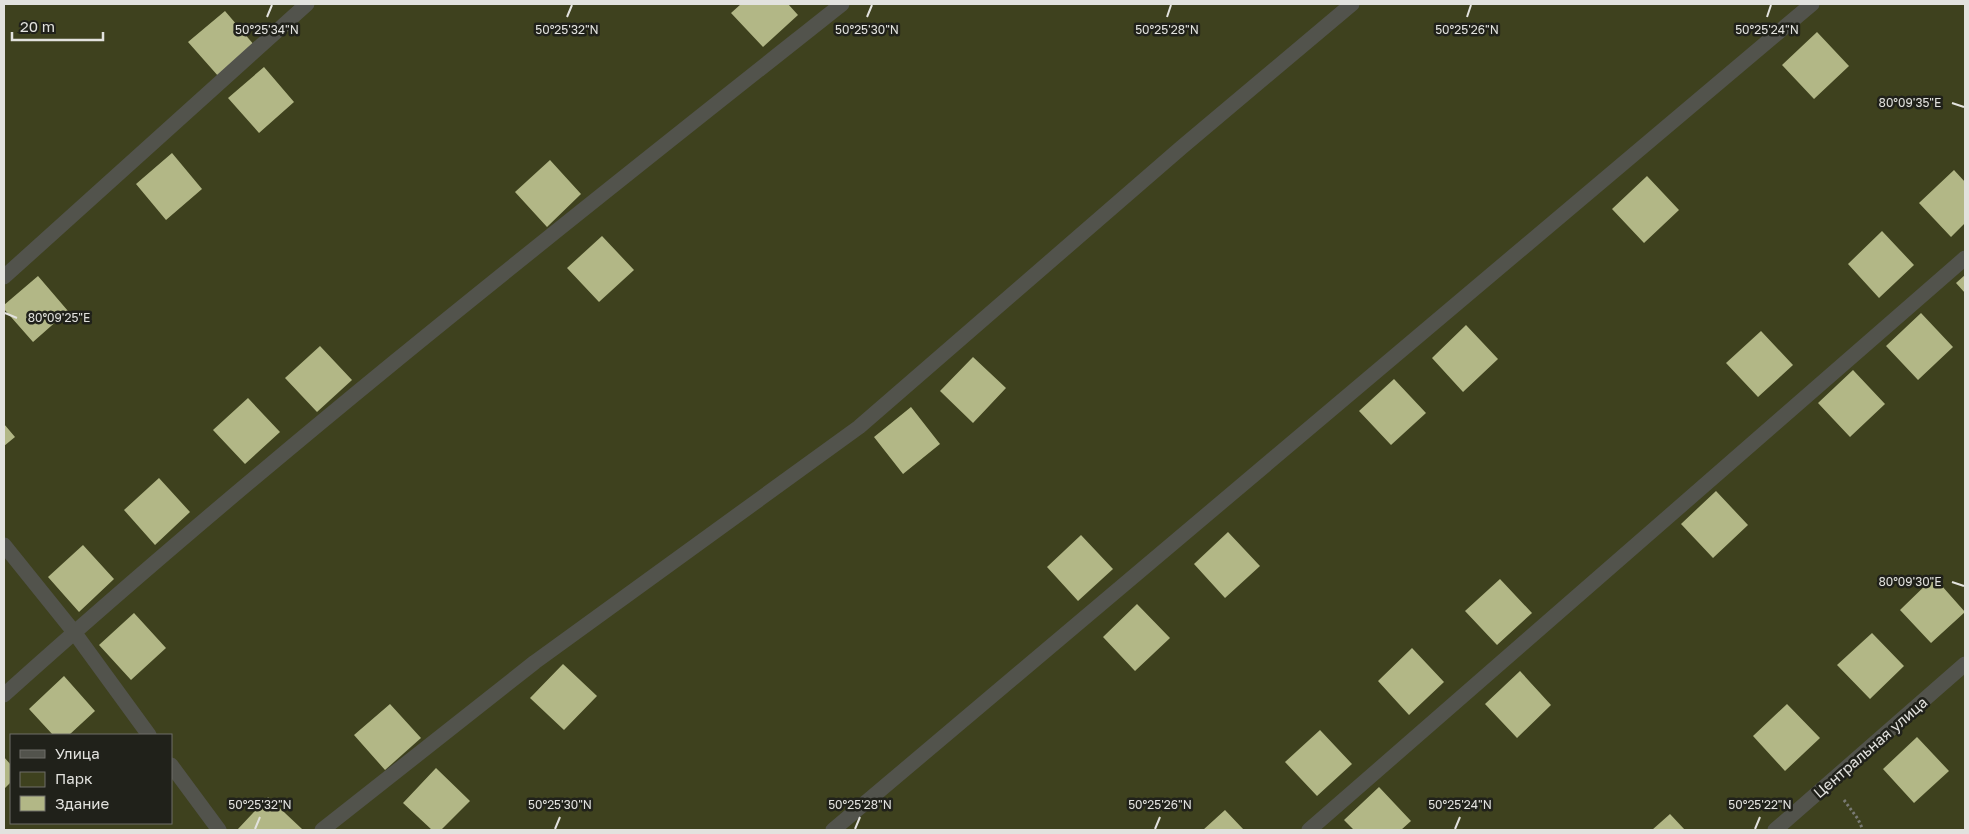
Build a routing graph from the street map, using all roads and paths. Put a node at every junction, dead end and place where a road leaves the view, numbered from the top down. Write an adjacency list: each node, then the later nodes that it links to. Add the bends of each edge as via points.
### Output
1 (307, 4): 6 (street)
2 (842, 4): 8 (street, via 450,314)
3 (1352, 4): 15 (street, via 859,427 535,662)
4 (1812, 4): 16 (street)
5 (1965, 258): 17 (street)
6 (4, 277)
7 (4, 545): 8 (street)
8 (74, 632): 10 (street); 11 (street)
9 (1965, 664): 13 (street, Центральная улица)
10 (4, 695)
11 (148, 734)
12 (172, 766): 14 (street)
13 (1830, 782): 18 (street, Центральная улица); 19 (path)
14 (219, 830)
15 (322, 830)
16 (833, 830)
17 (1309, 830)
18 (1775, 830)
19 (1863, 830)

